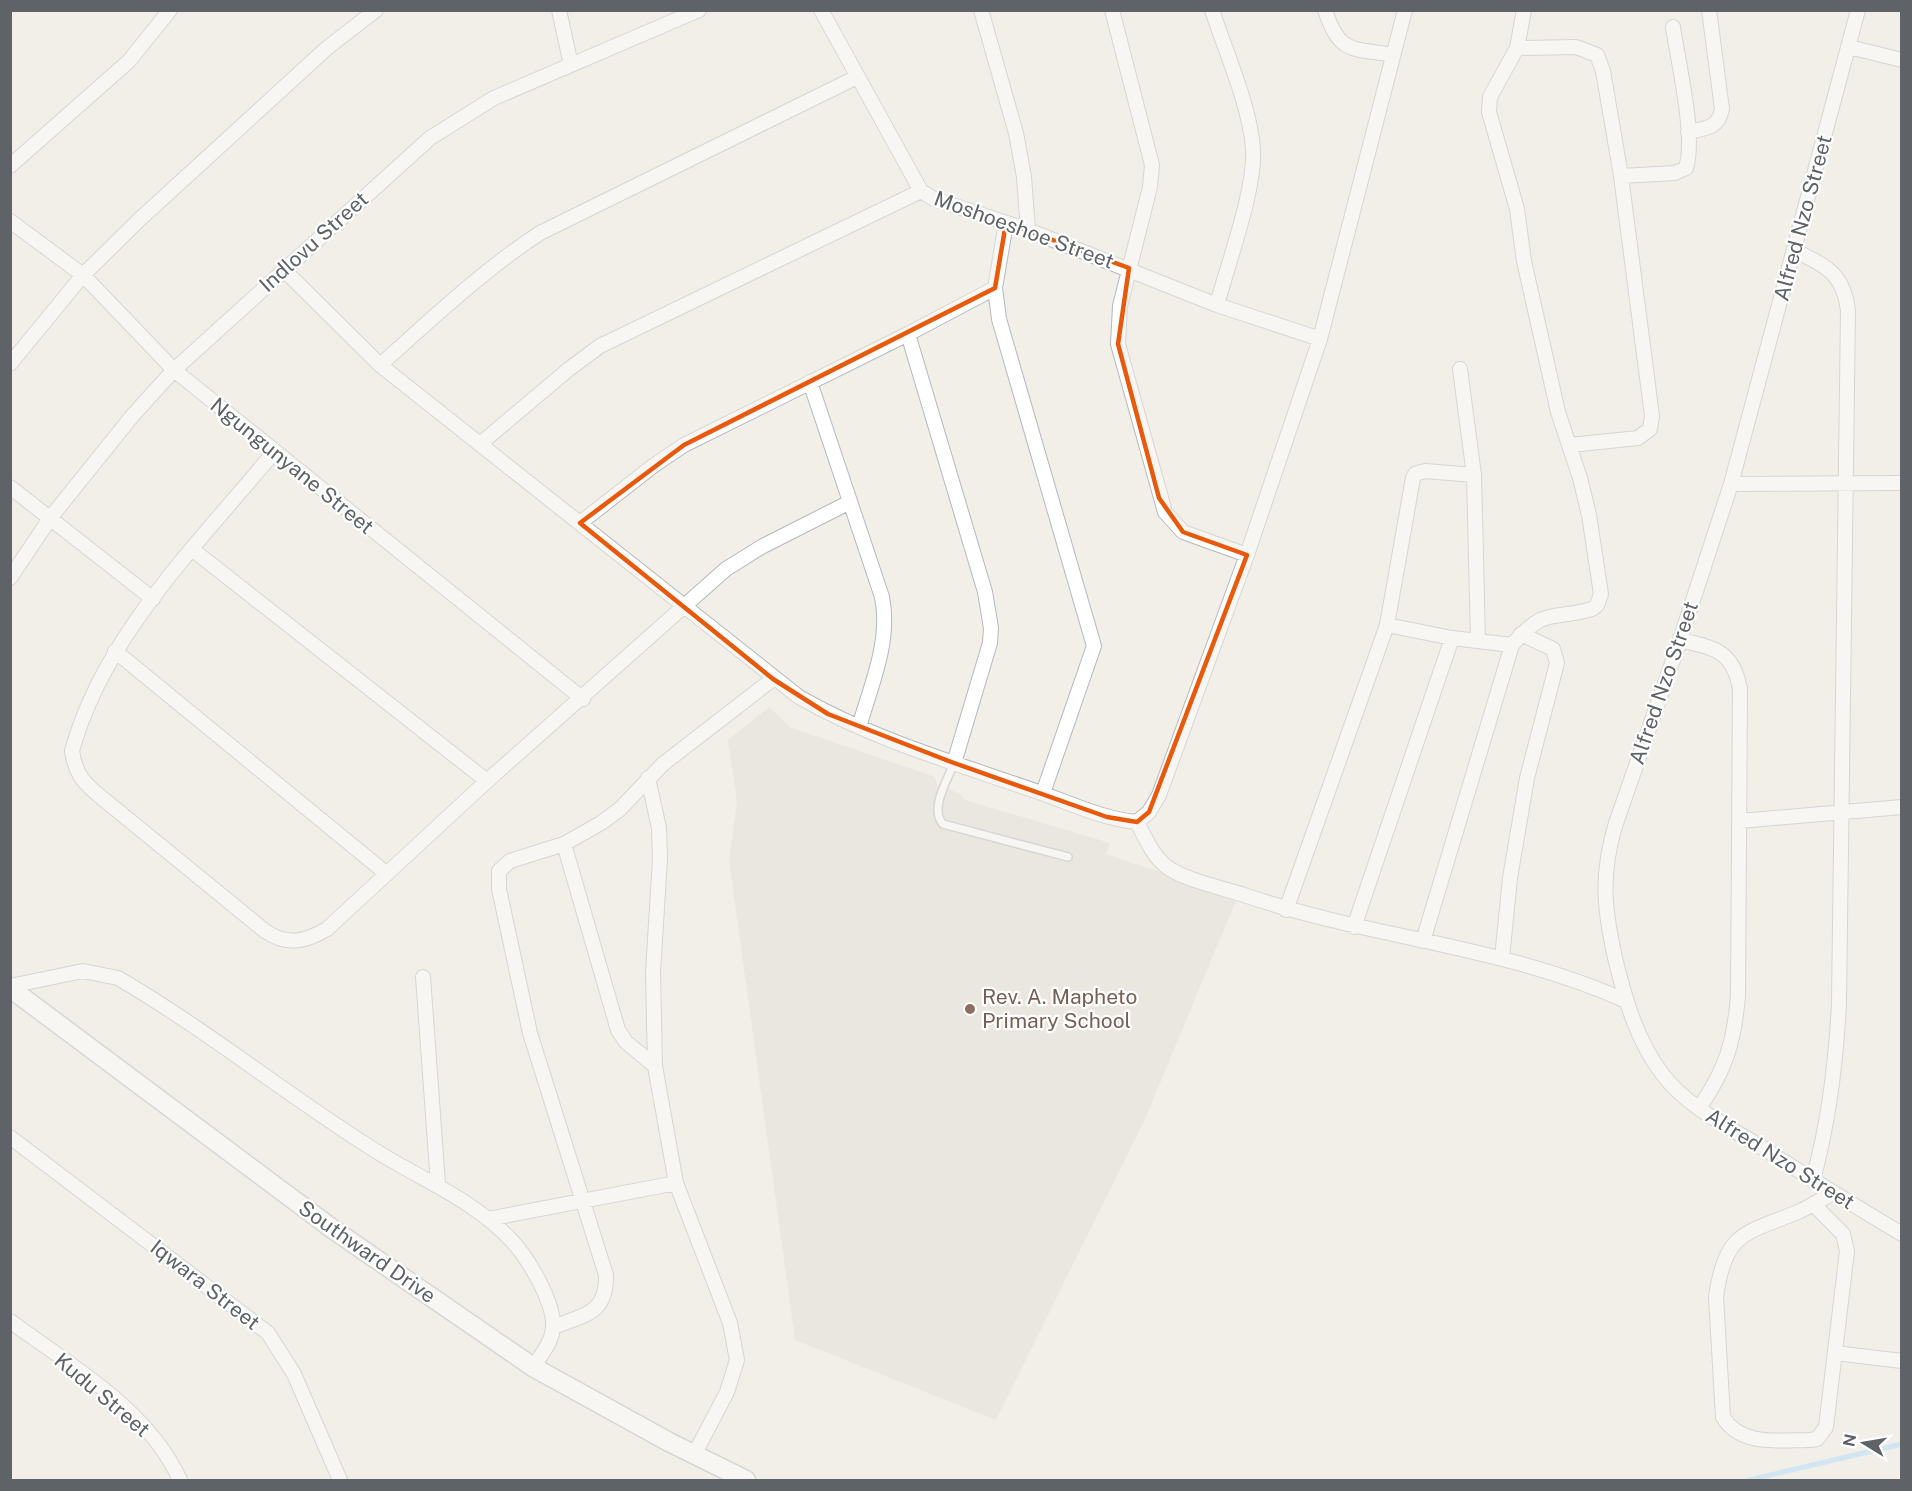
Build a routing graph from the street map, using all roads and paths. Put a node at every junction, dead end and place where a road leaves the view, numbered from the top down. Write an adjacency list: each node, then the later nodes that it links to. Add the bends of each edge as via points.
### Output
1 (170, 10): 23 (street, via 129,61)
2 (558, 10): 20 (street)
3 (699, 10): 14 (street, Indlovu Street)
4 (821, 10): 21 (street, Moshoeshoe Street)
5 (981, 10): 28 (street, via 1018,145)
6 (1112, 10): 30 (street, via 1152,165)
7 (1212, 10): 34 (street, via 1250,124 1253,149 1249,187)
8 (1325, 10): 18 (street, via 1336,39 1346,47)
9 (1405, 10): 18 (street)
10 (1524, 10): 17 (street)
11 (1709, 10): 22 (street, via 1722,109 1713,127)
12 (1858, 10): 16 (street, Alfred Nzo Street)
13 (368, 12): 32 (street, via 187,174)
14 (668, 18): 20 (street, Indlovu Street)
15 (1673, 27): 22 (street)
16 (1849, 47): 19 (street); 29 (street, Alfred Nzo Street)
17 (1517, 48): 24 (street, via 1576,47 1597,55); 43 (street, via 1490,97 1489,112 1517,209 1548,370)
18 (1393, 56): 36 (street)
19 (1902, 60)
20 (571, 65): 31 (street, Indlovu Street, via 494,98 429,138)
21 (857, 77): 25 (street, Moshoeshoe Street); 38 (street, via 540,233 491,267)
22 (1688, 132): 24 (street, via 1690,156 1686,168 1675,173)
23 (10, 165)
24 (1621, 176): 43 (street, via 1652,416 1650,429 1638,438)
25 (921, 191): 27 (street, Moshoeshoe Street); 42 (street, via 600,346)
26 (10, 221): 32 (street, Ngungunyane Street)
27 (1006, 223): 28 (street, Moshoeshoe Street); 33 (street)
28 (1028, 231): 30 (street, Moshoeshoe Street)
29 (1796, 251): 47 (street, Alfred Nzo Street); 48 (street, via 1831,272 1845,289)
30 (1129, 268): 34 (street, Moshoeshoe Street); 54 (street, via 1120,306 1118,344 1159,498 1165,512 1183,532)
31 (284, 270): 38 (street); 40 (street, Indlovu Street)
32 (83, 275): 37 (street); 40 (street, Ngungunyane Street)
33 (995, 288): 35 (street); 70 (street, via 999,319 1094,646)
34 (1217, 305): 36 (street, Moshoeshoe Street)
35 (909, 334): 41 (street); 67 (street, via 985,592 991,627 987,661)
36 (1320, 339): 54 (street)
37 (10, 364)
38 (380, 365): 42 (street)
39 (1460, 369): 45 (street)
40 (174, 370): 44 (street, Ngungunyane Street); 51 (street, Indlovu Street)
41 (810, 382): 50 (street); 52 (street, via 684,445)
42 (480, 444): 52 (street)
43 (1570, 445): 60 (street, via 1589,515 1600,600 1592,609 1543,617)
44 (274, 452): 53 (street); 65 (street, Ngungunyane Street)
45 (1474, 475): 58 (street, via 1425,471 1415,474); 62 (street)
46 (1902, 483): 48 (street)
47 (1731, 484): 48 (street); 61 (street, Alfred Nzo Street)
48 (1846, 484): 72 (street)
49 (10, 487): 51 (street)
50 (850, 502): 57 (street, via 743,557); 66 (street, via 886,617 885,634)
51 (51, 517): 55 (street, Indlovu Street); 56 (street)
52 (580, 523): 57 (street)
53 (193, 550): 56 (street); 69 (street)
54 (1247, 555): 74 (street, via 1159,795)
55 (10, 578)
56 (153, 599): 63 (street)
57 (686, 608): 64 (street); 65 (street)
58 (1387, 626): 59 (street); 78 (street)
59 (1452, 638): 62 (street); 79 (street)
60 (1516, 639): 62 (street); 80 (street); 81 (street, via 1553,649 1557,663 1527,778 1510,878)
61 (1680, 640): 73 (street, via 1717,649 1737,672); 84 (street, Alfred Nzo Street, via 1607,853 1605,913)
62 (1478, 641)
63 (115, 651): 77 (street); 77 (street, via 72,751 74,768 96,793 277,939 296,942 327,929)
64 (773, 679): 66 (street); 68 (street)
65 (583, 699): 69 (street)
66 (859, 727): 67 (street)
67 (954, 763): 70 (street); 76 (lane, via 938,810 938,819 943,824)
68 (648, 778): 75 (street, via 620,809); 85 (street, via 659,828 660,859 653,972)
69 (487, 781): 77 (street)
70 (1043, 793): 74 (street, via 1107,817)
71 (1902, 807): 72 (street)
72 (1842, 813): 73 (street); 88 (street, via 1836,1057 1825,1136)
73 (1740, 821): 86 (street, via 1736,1028 1724,1067)
74 (1137, 822): 78 (street, via 1167,867)
75 (564, 844): 85 (street, via 618,1030 626,1042); 92 (street, via 510,861 499,871 498,879 530,1033)
76 (1068, 857)
77 (387, 874)
78 (1286, 910): 79 (street)
79 (1354, 927): 80 (street)
80 (1423, 941): 81 (street)
81 (1502, 958): 84 (street, via 1564,975)
82 (423, 977): 89 (street)
83 (10, 987): 89 (street, via 83,971 118,978 376,1151); 100 (main road, Southward Drive, via 324,1223)
84 (1626, 1001): 86 (street, Alfred Nzo Street, via 1654,1062)
85 (655, 1066): 90 (street)
86 (1699, 1108): 88 (street, Alfred Nzo Street)
87 (10, 1137): 103 (street, Iqwara Street, via 268,1333 294,1374)
88 (1813, 1180): 91 (street, Alfred Nzo Street)
89 (438, 1184): 94 (street)
90 (676, 1184): 92 (street); 101 (street, via 730,1323 737,1360 727,1392)
91 (1833, 1193): 93 (street); 95 (street, Alfred Nzo Street)
92 (584, 1200): 94 (street); 97 (street, via 604,1264 604,1298 590,1314)
93 (1813, 1204): 98 (street, via 1842,1234 1847,1251); 98 (street, via 1745,1232 1725,1258 1716,1297 1721,1406 1728,1425 1754,1439 1817,1438 1826,1427)
94 (488, 1219): 97 (street, via 513,1242 538,1280)
95 (1901, 1233)
96 (10, 1321): 102 (street, Kudu Street, via 139,1421 161,1447)
97 (553, 1327): 100 (street)
98 (1835, 1353): 99 (street)
99 (1902, 1361)
100 (533, 1367): 101 (main road, Southward Drive)
101 (694, 1455): 104 (main road, Southward Drive)
102 (180, 1480)
103 (340, 1480)
104 (746, 1480)

